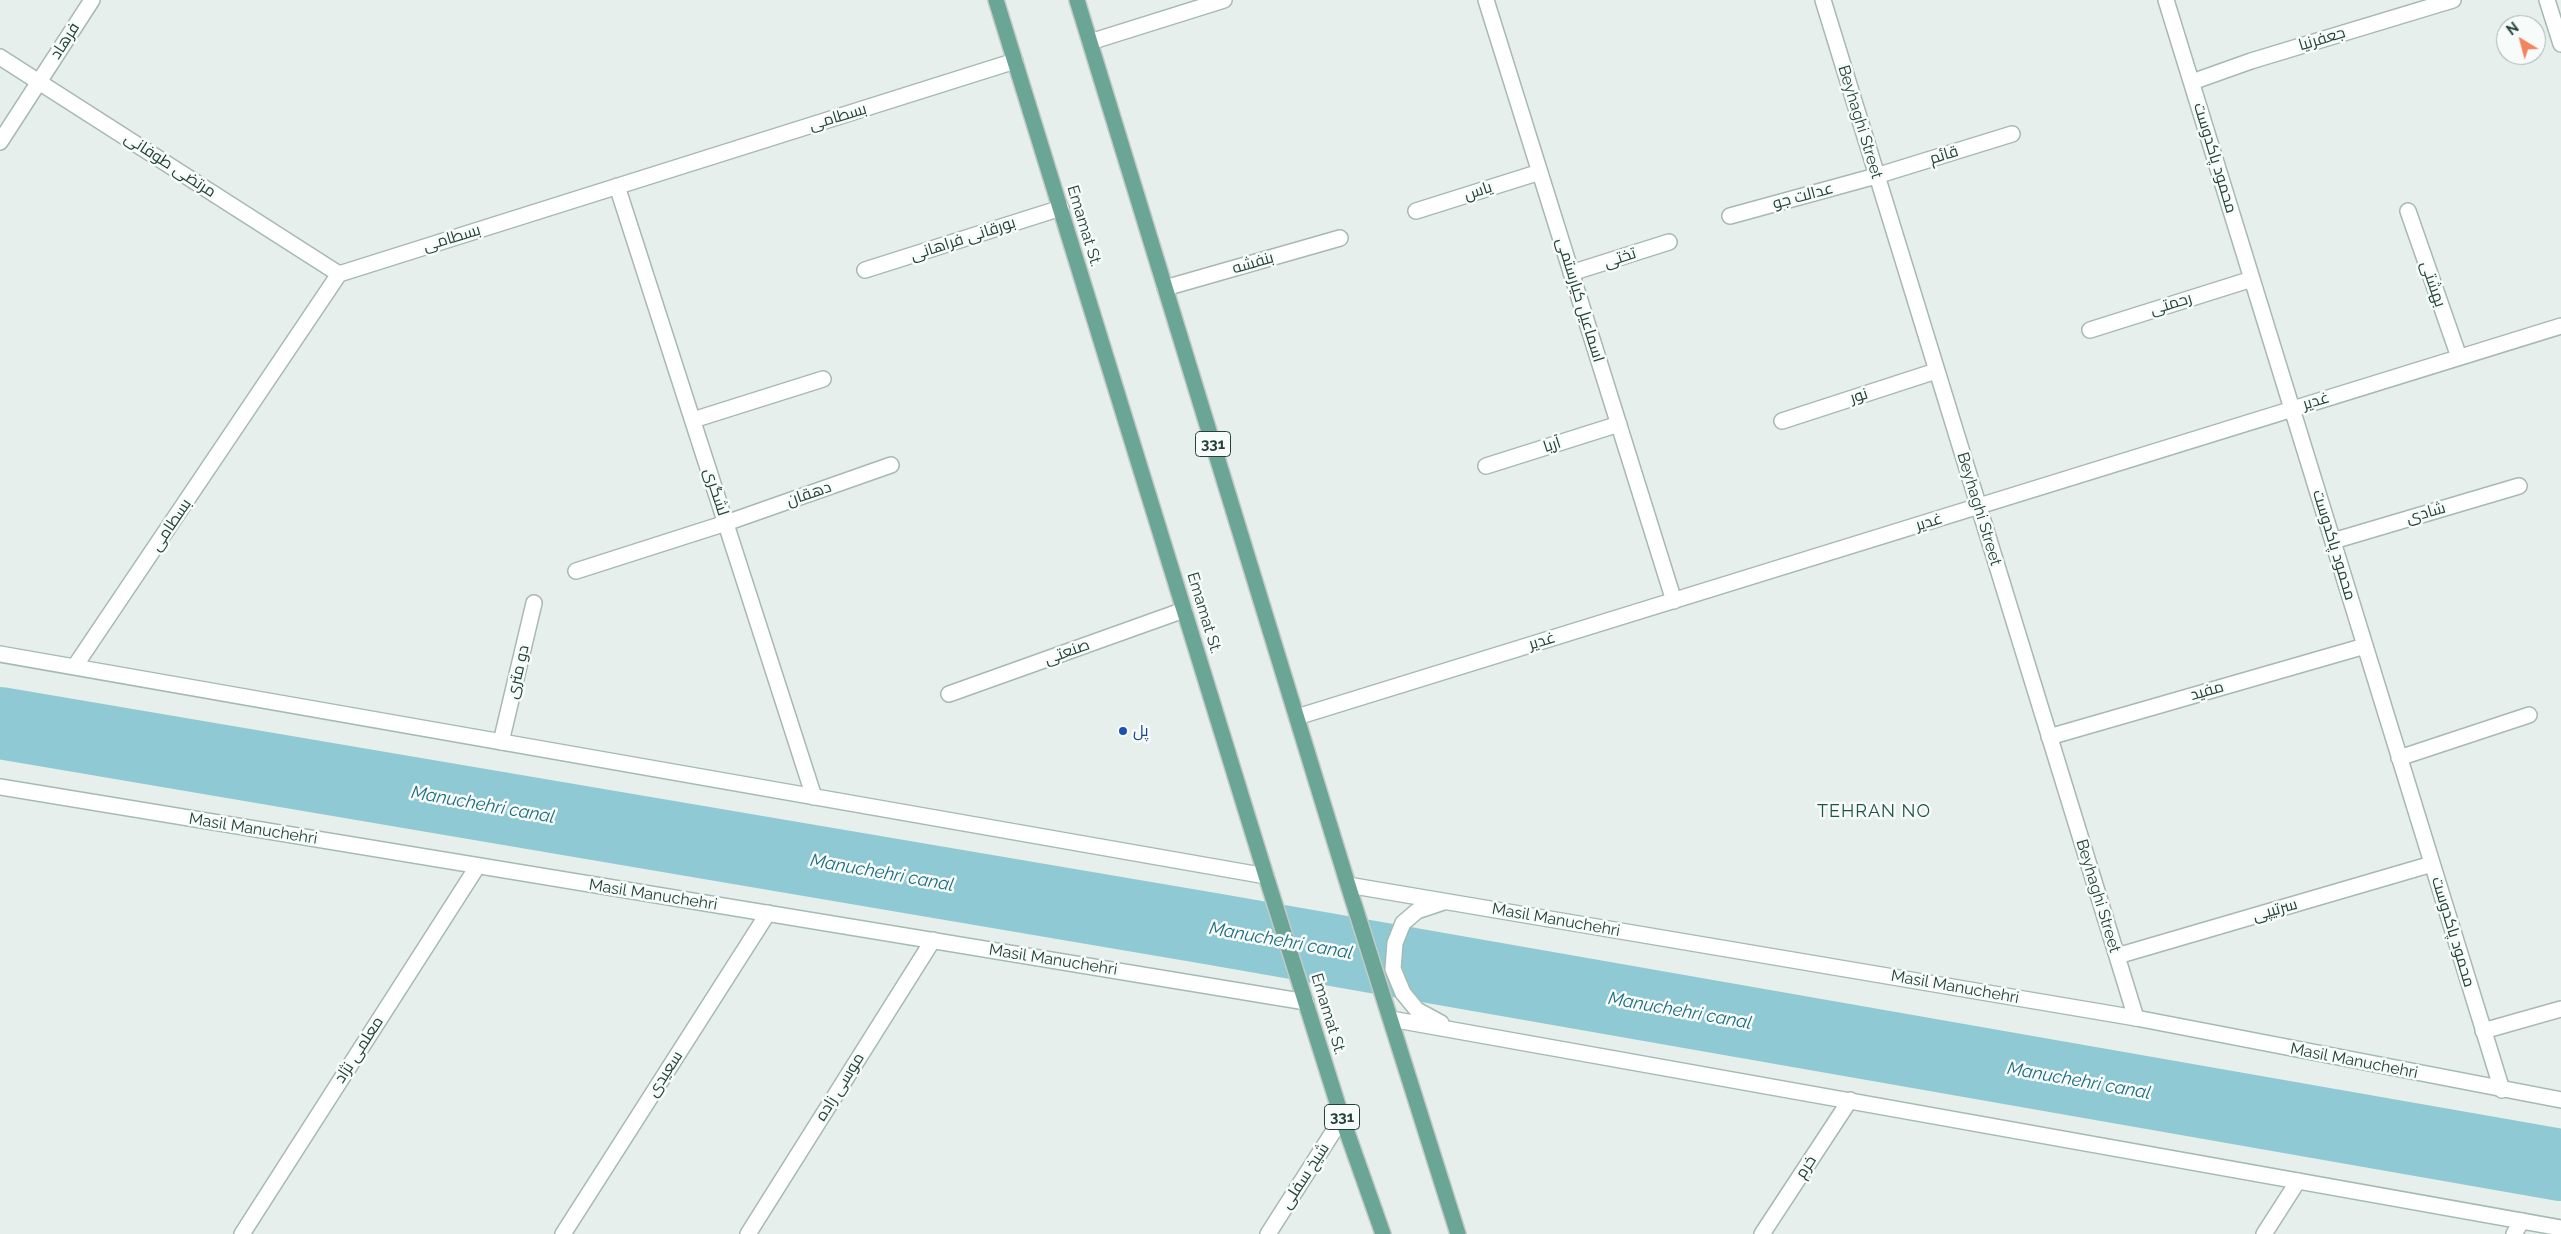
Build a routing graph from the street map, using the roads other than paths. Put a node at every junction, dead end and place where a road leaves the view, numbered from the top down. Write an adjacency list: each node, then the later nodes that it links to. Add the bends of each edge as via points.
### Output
1 (92, 0): 14 (street, فرهاد)
2 (996, 0): 13 (main road, Emamat St. / 331)
3 (1077, 0): 10 (main road, 331)
4 (1224, 0): 10 (street)
5 (1486, 0): 18 (street, اسماعیل کیارستمی)
6 (1823, 0): 19 (street, Beyhaghi Street)
7 (2166, 0): 15 (street, محمود پاکدوست)
8 (2452, 0): 15 (street, جعفرنیا)
9 (2547, 0): 11 (street)
10 (1090, 42): 31 (main road, 331)
11 (2561, 44)
12 (0, 57): 14 (street, مرتضی طوفانی)
13 (1016, 61): 20 (street, بسطامی); 21 (main road, Emamat St. / 331)
14 (39, 82): 17 (street, فرهاد); 29 (street, مرتضی طوفانی)
15 (2192, 82): 30 (street, محمود پاکدوست)
16 (2012, 134): 19 (street, قائم)
17 (0, 142)
18 (1540, 172): 22 (street, یاس); 28 (street, اسماعیل کیارستمی)
19 (1876, 176): 24 (street, عدالت جو); 35 (street, Beyhaghi Street)
20 (617, 186): 29 (street, بسطامی); 38 (street, لشگری)
21 (1061, 208): 27 (street, بورقانی فراهانی); 50 (main road, Emamat St. / 331)
22 (1416, 211)
23 (2408, 211): 34 (street, بهشتی)
24 (1730, 216)
25 (1340, 238): 31 (street, بنفشه)
26 (1669, 242): 28 (street, تختی)
27 (866, 270)
28 (1571, 273): 40 (street, اسماعیل کیارستمی)
29 (339, 274): 53 (street, بسطامی)
30 (2252, 279): 33 (street, رحمتی); 37 (street, محمود پاکدوست)
31 (1165, 288): 56 (main road, 331)
32 (2561, 326): 34 (street, غدیر)
33 (2090, 330)
34 (2459, 357): 37 (street, غدیر)
35 (1936, 371): 39 (street, نور); 44 (street, Beyhaghi Street)
36 (823, 379): 38 (street)
37 (2292, 408): 44 (street, غدیر); 46 (street, محمود پاکدوست)
38 (693, 420): 45 (street, لشگری)
39 (1782, 421)
40 (1619, 424): 42 (street, آریا); 48 (street, اسماعیل کیارستمی)
41 (891, 465): 45 (street, دهقان)
42 (1486, 466)
43 (2519, 486): 46 (street, شادی)
44 (1978, 507): 48 (street, غدیر); 57 (street, Beyhaghi Street)
45 (726, 523): 47 (street, دهقان); 61 (street, لشگری)
46 (2332, 541): 51 (street, محمود پاکدوست)
47 (576, 571)
48 (1674, 600): 56 (street, غدیر)
49 (534, 603): 58 (street, دو متری)
50 (1184, 610): 54 (street, صنعتی); 64 (main road, Emamat St. / 331)
51 (2365, 646): 57 (street, مفید); 59 (street, محمود پاکدوست)
52 (0, 654): 53 (street)
53 (75, 666): 58 (street)
54 (949, 694)
55 (2528, 715): 59 (street)
56 (1297, 717): 65 (main road, 331)
57 (2049, 737): 69 (street, Beyhaghi Street)
58 (501, 742): 61 (street)
59 (2399, 758): 62 (street, محمود پاکدوست)
60 (0, 787): 63 (street, Masil Manuchehri)
61 (814, 797): 64 (street)
62 (2432, 864): 69 (street, سرتیپی); 75 (street, محمود پاکدوست)
63 (477, 867): 67 (street, Masil Manuchehri); 83 (street, معلمی نژاد)
64 (1267, 878): 70 (main road, Emamat St. / 331)
65 (1349, 887): 66 (street, Masil Manuchehri); 72 (main road, 331)
66 (1446, 901): 73 (street, Masil Manuchehri); 74 (street, via 1417,911 1403,923 1395,944 1393,968 1403,993 1417,1010)
67 (768, 914): 68 (street, Masil Manuchehri); 84 (street, سعیدی)
68 (933, 940): 70 (street, Masil Manuchehri); 85 (street, موسی زاده)
69 (2117, 956): 73 (street, Beyhaghi Street)
70 (1306, 1000): 79 (main road, Emamat St. / 331)
71 (2561, 1009): 75 (street)
72 (1390, 1017): 74 (street); 88 (main road, 331)
73 (2136, 1018): 76 (street, Masil Manuchehri)
74 (1452, 1030): 77 (street)
75 (2484, 1031): 76 (street, محمود پاکدوست)
76 (2502, 1090): 78 (street, Masil Manuchehri)
77 (1850, 1100): 80 (street); 89 (street, خرم)
78 (2561, 1100)
79 (1342, 1118): 86 (street, شیخ سفلی); 87 (main road, Emamat St. / 331)
80 (2298, 1181): 81 (street); 90 (street)
81 (2522, 1221): 82 (street); 91 (street)
82 (2561, 1228)
83 (242, 1234)
84 (562, 1234)
85 (748, 1234)
86 (1268, 1234)
87 (1383, 1234)
88 (1458, 1234)
89 (1762, 1234)
90 (2264, 1234)
91 (2514, 1234)

